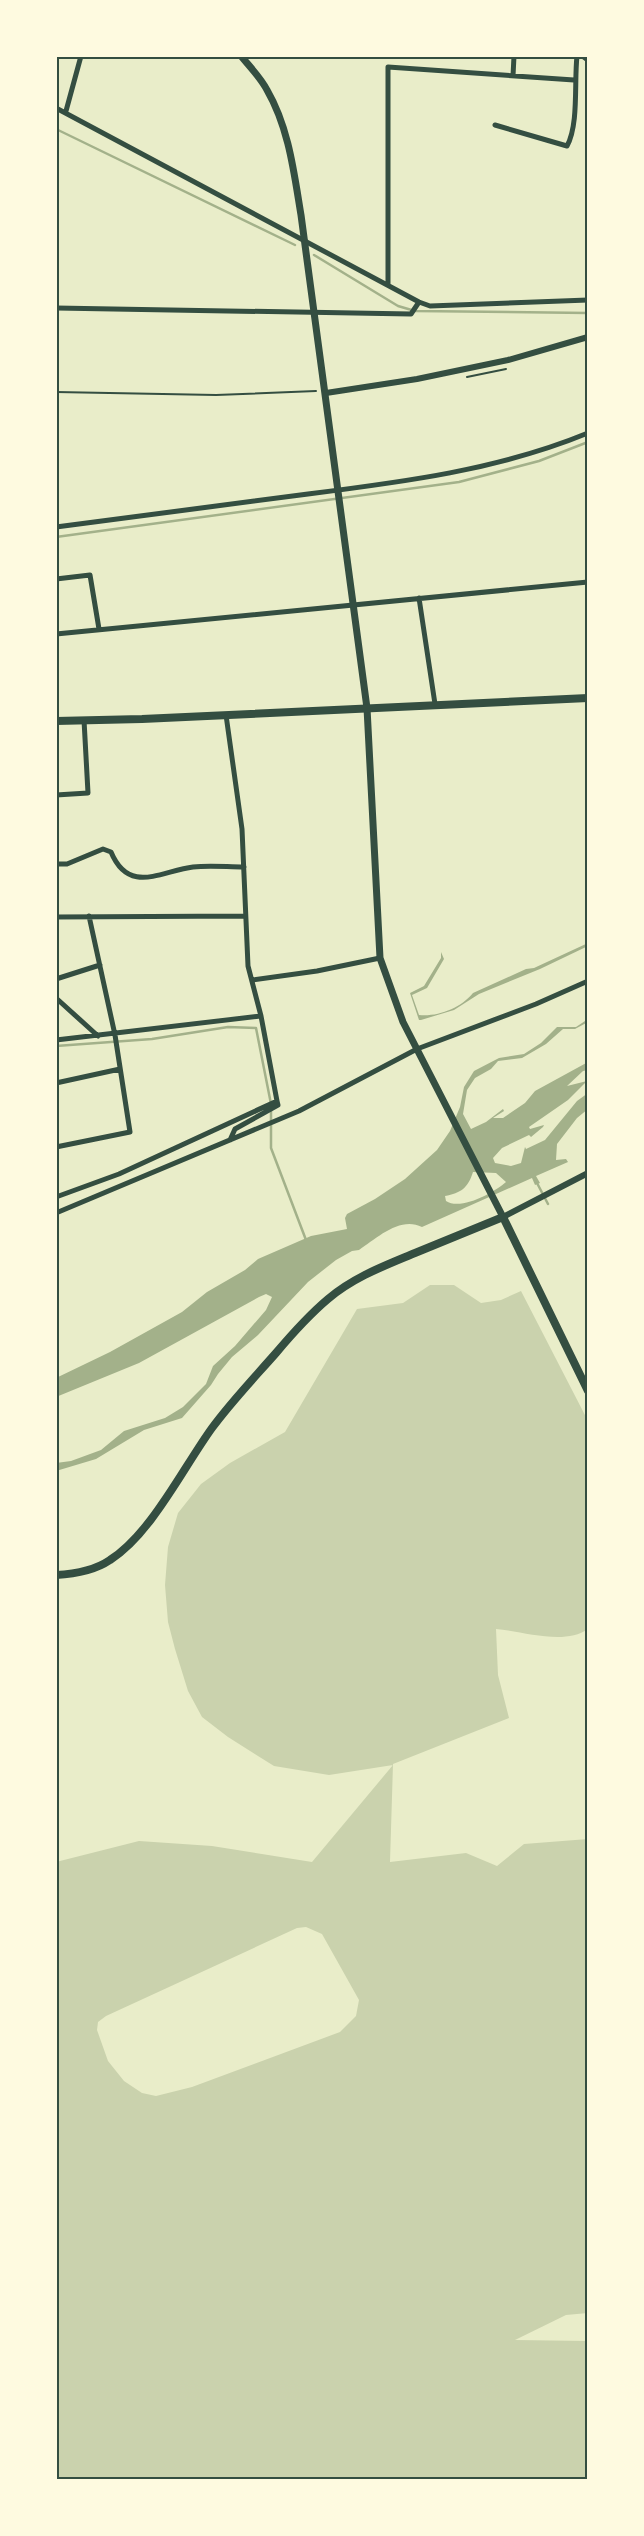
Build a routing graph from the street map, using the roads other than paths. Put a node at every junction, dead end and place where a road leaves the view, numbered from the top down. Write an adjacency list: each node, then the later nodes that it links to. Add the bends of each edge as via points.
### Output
1 (82, 56): 10 (street)
2 (241, 56): 12 (main road, via 267,89 292,155)
3 (514, 56): 7 (street)
4 (577, 56): 8 (street)
5 (584, 56): 6 (main road)
6 (588, 59)
7 (513, 76): 8 (street); 13 (street, via 388,67)
8 (574, 80): 11 (street, via 574,123 567,146)
9 (56, 108): 10 (street)
10 (66, 111): 12 (street)
11 (495, 124)
12 (304, 240): 13 (street); 17 (main road)
13 (388, 285): 15 (street)
14 (588, 300): 15 (street, via 430,306)
15 (419, 302): 17 (street, via 411,314)
16 (56, 308): 17 (street)
17 (314, 312): 19 (main road)
18 (588, 337): 19 (street, via 508,360 417,380)
19 (326, 393): 21 (main road)
20 (588, 433): 21 (street, via 493,465 420,480)
21 (338, 491): 22 (street); 26 (main road)
22 (56, 527)
23 (56, 579): 27 (street, via 90,575)
24 (588, 582): 25 (street)
25 (419, 598): 26 (street); 30 (street)
26 (354, 604): 27 (street); 31 (main road)
27 (99, 629): 28 (street)
28 (56, 634)
29 (588, 698): 30 (main road)
30 (436, 704): 31 (main road)
31 (367, 708): 32 (main road); 41 (main road)
32 (226, 714): 33 (main road); 37 (street)
33 (84, 720): 34 (main road); 35 (street, via 88,793)
34 (56, 721)
35 (56, 795)
36 (56, 864): 37 (street, via 67,864 103,849 111,852 115,863 128,873 143,879 194,866)
37 (244, 867): 39 (street)
38 (89, 916): 39 (street); 40 (street); 42 (street)
39 (245, 916): 44 (street)
40 (56, 917)
41 (380, 958): 44 (street); 51 (main road, via 389,989)
42 (100, 965): 43 (street); 48 (street)
43 (56, 979)
44 (252, 980): 47 (street)
45 (588, 981): 51 (street)
46 (57, 1000): 49 (street)
47 (261, 1016): 48 (street); 54 (street)
48 (115, 1035): 49 (street); 52 (street)
49 (98, 1036): 50 (street)
50 (56, 1040)
51 (417, 1049): 55 (street, via 299,1111); 60 (main road)
52 (120, 1069): 53 (street); 56 (street, via 130,1132)
53 (56, 1083)
54 (277, 1101): 55 (street, via 278,1105 235,1129); 58 (street, via 119,1174)
55 (230, 1140): 59 (street)
56 (56, 1148)
57 (588, 1173): 60 (street)
58 (56, 1197)
59 (56, 1212)
60 (503, 1217): 61 (main road); 63 (main road, via 372,1271 328,1298 212,1428 146,1524 123,1550 94,1568 76,1574)
61 (585, 1380): 62 (main road)
62 (588, 1391)
63 (56, 1575)

